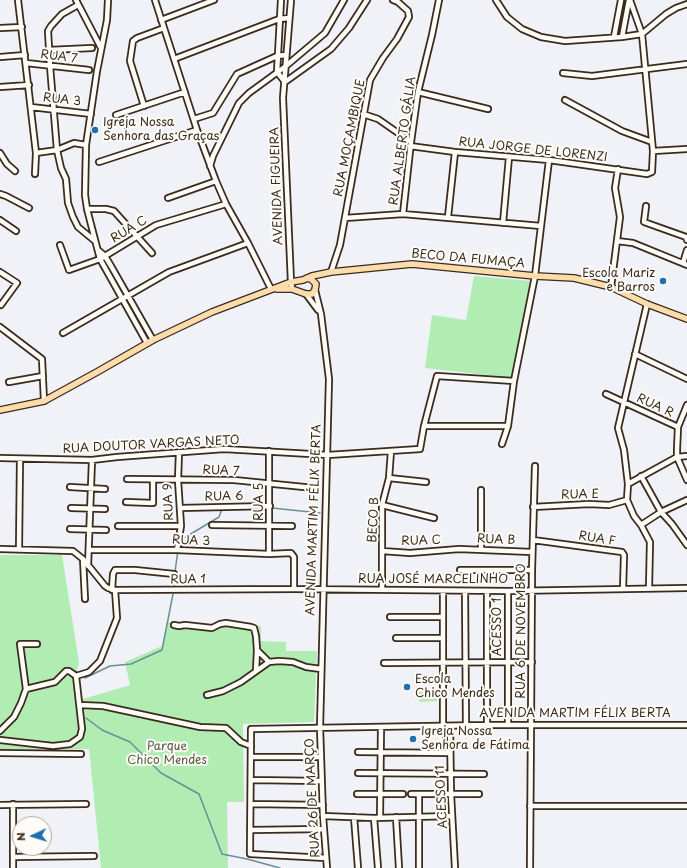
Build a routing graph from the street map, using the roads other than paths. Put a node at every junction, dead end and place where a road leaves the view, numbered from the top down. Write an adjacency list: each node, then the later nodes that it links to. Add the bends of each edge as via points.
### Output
1 (18, 0): 19 (street)
2 (108, 0): 26 (street)
3 (155, 0): 18 (street)
4 (214, 0): 18 (street)
5 (281, 0): 17 (street)
6 (291, 0): 16 (street, AVENIDA FIGUEIRA)
7 (344, 0): 36 (street, via 325,33)
8 (367, 0): 41 (street, via 349,28 331,49)
9 (393, 0): 52 (street, RUA MOÇAMBIQUE, via 408,11 409,17 370,80)
10 (439, 0): 45 (street, RUA ALBERTO GÁLIA)
11 (496, 0): 24 (street, via 507,17 522,29 541,37 565,41)
12 (621, 0): 24 (street)
13 (630, 0): 22 (street); 23 (street)
14 (77, 2): 26 (street); 27 (street, via 48,30)
15 (687, 4): 22 (street, via 666,14)
16 (289, 18): 17 (street); 29 (street, AVENIDA FIGUEIRA)
17 (279, 19): 30 (street); 32 (street)
18 (161, 20): 21 (street)
19 (22, 27): 20 (street); 28 (street)
20 (0, 28)
21 (164, 28): 32 (street); 47 (street, via 133,41 130,61)
22 (642, 34): 23 (street); 38 (street)
23 (622, 37): 24 (street)
24 (614, 38)
25 (92, 48): 27 (street)
26 (101, 48): 51 (street)
27 (49, 50): 35 (street)
28 (25, 55): 31 (street); 33 (street)
29 (286, 55): 30 (street); 36 (street, AVENIDA FIGUEIRA)
30 (277, 56): 39 (street); 54 (street, via 237,74 213,112)
31 (0, 57)
32 (174, 59): 44 (street)
33 (26, 63): 35 (street, RUA 7); 42 (street)
34 (687, 64): 38 (street)
35 (50, 66): 37 (street, RUA 7); 49 (street)
36 (286, 66): 39 (street); 41 (street, AVENIDA FIGUEIRA)
37 (89, 70)
38 (645, 70): 40 (street, via 592,76); 56 (street)
39 (277, 72): 41 (street); 65 (street, via 239,103)
40 (563, 73)
41 (285, 82): 102 (street, AVENIDA FIGUEIRA, via 283,98)
42 (29, 85): 43 (street); 48 (street)
43 (0, 86)
44 (185, 92): 47 (street); 54 (street)
45 (418, 92): 50 (street); 57 (street, RUA ALBERTO GÁLIA)
46 (565, 100): 56 (street, via 622,131)
47 (144, 106): 53 (street)
48 (31, 107): 49 (street, RUA 3); 64 (street)
49 (53, 108): 51 (street, RUA 3); 60 (street)
50 (488, 109)
51 (91, 114): 58 (street)
52 (363, 114): 57 (street, RUA JORGE DE LORENZI, via 378,119); 83 (street, RUA MOÇAMBIQUE)
53 (116, 115)
54 (194, 119): 55 (street)
55 (197, 130): 67 (street); 69 (street)
56 (652, 142): 61 (street)
57 (410, 144): 62 (street, RUA JORGE DE LORENZI); 81 (street, RUA ALBERTO GÁLIA)
58 (86, 145): 60 (street, via 74,143); 80 (street, via 84,195)
59 (687, 149): 61 (street)
60 (58, 150): 64 (street); 90 (street, via 73,217 78,227)
61 (653, 151): 71 (street, RUA JORGE DE LORENZI, via 652,172 647,174)
62 (455, 152): 66 (street, RUA JORGE DE LORENZI); 82 (street)
63 (0, 153): 72 (street)
64 (36, 153): 73 (street)
65 (213, 156): 67 (street); 70 (street)
66 (509, 157): 68 (street, RUA JORGE DE LORENZI); 85 (street)
67 (207, 158): 70 (street)
68 (549, 160): 71 (street, RUA JORGE DE LORENZI); 86 (street)
69 (99, 162)
70 (210, 166): 74 (street)
71 (618, 169): 91 (street, via 615,188 620,217)
72 (15, 172)
73 (35, 174)
74 (216, 181): 76 (street); 77 (street)
75 (0, 194): 79 (street)
76 (168, 198)
77 (226, 204): 88 (street, RUA C, via 156,225); 92 (street)
78 (646, 206): 89 (street, via 644,222 686,237)
79 (29, 208)
80 (87, 209): 88 (street, via 114,211); 90 (street)
81 (403, 214): 82 (street); 83 (street)
82 (448, 217): 85 (street)
83 (345, 218): 99 (street, RUA MOÇAMBIQUE, via 340,245)
84 (0, 220): 87 (street)
85 (503, 223): 86 (street)
86 (541, 226): 100 (street)
87 (16, 231)
88 (137, 236): 95 (street); 96 (street, RUA C)
89 (687, 240)
90 (95, 241): 96 (street)
91 (617, 241): 97 (street, via 633,243); 104 (street)
92 (248, 243): 105 (street); 108 (street, via 170,272)
93 (60, 245): 96 (street, RUA C, via 69,270)
94 (687, 250): 97 (street)
95 (152, 253)
96 (102, 257): 108 (street); 109 (street)
97 (685, 264)
98 (0, 272): 111 (street, via 17,283)
99 (330, 272): 100 (main road, BECO DA FUMAÇA, via 412,264); 101 (main road, BECO DA FUMAÇA); 103 (main road)
100 (535, 276): 104 (main road, BECO DA FUMAÇA, via 574,278); 121 (street)
101 (305, 279): 102 (main road); 103 (main road, via 311,279); 107 (main road, via 300,287)
102 (291, 282): 105 (main road); 106 (street, AVENIDA FIGUEIRA)
103 (316, 287): 107 (main road, via 312,294); 112 (street, AVENIDA MARTIM FÉLIX BERTA)
104 (611, 287): 110 (main road, BECO DA FUMAÇA)
105 (272, 289): 106 (main road); 116 (main road, via 212,312)
106 (292, 289): 107 (main road)
107 (304, 293): 112 (street)
108 (128, 295): 109 (street); 116 (street)
109 (123, 299): 115 (street); 117 (street)
110 (647, 304): 113 (main road, BECO DA FUMAÇA); 118 (street)
111 (1, 305)
112 (321, 314): 135 (street, AVENIDA MARTIM FÉLIX BERTA, via 329,379)
113 (687, 320)
114 (0, 328): 119 (street, via 42,359)
115 (63, 333)
116 (153, 340): 117 (main road)
117 (147, 343): 124 (main road)
118 (635, 354): 120 (street); 125 (street)
119 (43, 376): 122 (street); 124 (street)
120 (687, 379)
121 (514, 381): 128 (street, via 437,376); 129 (street)
122 (9, 382)
123 (606, 394): 125 (street, RUA R)
124 (44, 401): 127 (main road)
125 (624, 403): 130 (street, RUA R); 149 (street, via 618,428 624,450)
126 (687, 405): 130 (street)
127 (0, 410)
128 (424, 426): 129 (street); 133 (street, RUA DOUTOR VARGAS NETO, via 420,449)
129 (508, 426): 131 (street)
130 (678, 427): 137 (street)
131 (502, 444)
132 (269, 451): 134 (street, RUA DOUTOR VARGAS NETO, via 224,449); 135 (street, RUA DOUTOR VARGAS NETO); 150 (street, RUA 5)
133 (391, 451): 135 (street, RUA DOUTOR VARGAS NETO); 143 (street, BECO B)
134 (179, 452): 140 (street, RUA DOUTOR VARGAS NETO); 146 (street, RUA 9)
135 (328, 455): 198 (street, AVENIDA MARTIM FÉLIX BERTA)
136 (687, 456): 137 (street)
137 (677, 457): 142 (street); 147 (street)
138 (0, 458): 139 (street, RUA DOUTOR VARGAS NETO)
139 (20, 459): 140 (street, RUA DOUTOR VARGAS NETO); 180 (street)
140 (92, 460): 152 (street)
141 (535, 466): 161 (street, RUA 6 DE NOVEMBRO)
142 (641, 476): 149 (street); 166 (street)
143 (388, 478): 148 (street); 159 (street, BECO B)
144 (127, 479): 145 (street, RUA 7)
145 (153, 480): 146 (street, RUA 7); 158 (street, via 153,504)
146 (178, 480): 150 (street, RUA 7, via 234,480); 164 (street, RUA 9)
147 (687, 480)
148 (426, 482)
149 (628, 484): 156 (street)
150 (270, 485): 153 (street, RUA 7); 160 (street, RUA 5)
151 (70, 488): 152 (street)
152 (91, 488): 154 (street); 163 (street)
153 (314, 488)
154 (106, 489)
155 (481, 490): 184 (street)
156 (627, 500): 161 (street, RUA E, via 609,505); 169 (street, via 634,516)
157 (687, 500): 166 (street)
158 (126, 502)
159 (382, 505): 167 (street); 185 (street, BECO B)
160 (270, 506): 164 (street, RUA 6); 172 (street, RUA 5)
161 (533, 507): 177 (street, RUA 6 DE NOVEMBRO)
162 (71, 508): 163 (street)
163 (90, 508): 165 (street); 175 (street)
164 (180, 508): 171 (street, RUA 9)
165 (105, 509)
166 (661, 512): 169 (street); 178 (street)
167 (434, 518)
168 (212, 525): 172 (street)
169 (642, 525): 193 (street, via 651,548)
170 (118, 526): 171 (street)
171 (181, 526): 183 (street, RUA 9)
172 (269, 526): 173 (street); 187 (street, RUA 5)
173 (292, 526)
174 (70, 529): 175 (street)
175 (89, 529): 176 (street); 182 (street)
176 (106, 530)
177 (533, 540): 186 (street, RUA 6 DE NOVEMBRO); 196 (street, RUA F, via 622,552)
178 (687, 545)
179 (0, 549): 180 (street)
180 (19, 549): 188 (street, via 69,551 77,553)
181 (459, 549): 184 (street, RUA B); 185 (street, RUA C, via 410,553)
182 (89, 550): 183 (street, RUA 3); 189 (street)
183 (177, 550): 187 (street, RUA 3)
184 (481, 550): 186 (street, RUA B)
185 (382, 551): 199 (street, BECO B)
186 (532, 552): 191 (street, RUA 6 DE NOVEMBRO)
187 (269, 554): 195 (street, RUA 3, via 293,555)
188 (83, 559): 189 (street); 205 (street)
189 (88, 566): 197 (street, via 105,586)
190 (460, 570): 191 (street)
191 (532, 570): 200 (street, RUA 6 DE NOVEMBRO)
192 (174, 574): 197 (street, via 116,570 113,574)
193 (649, 588): 194 (street, RUA JOSÉ MARCELINHO); 196 (street, RUA JOSÉ MARCELINHO)
194 (687, 588)
195 (294, 589): 197 (street, RUA 1); 198 (street, RUA 1)
196 (623, 589): 200 (street, RUA JOSÉ MARCELINHO)
197 (113, 590): 222 (street, via 116,618 100,661 88,672)
198 (323, 590): 199 (street, RUA JOSÉ MARCELINHO); 220 (street, AVENIDA MARTIM FÉLIX BERTA)
199 (382, 590): 201 (street, RUA JOSÉ MARCELINHO)
200 (532, 590): 204 (street, RUA JOSÉ MARCELINHO); 218 (street, RUA 6 DE NOVEMBRO)
201 (443, 591): 202 (street, RUA JOSÉ MARCELINHO); 207 (street)
202 (465, 591): 203 (street, RUA JOSÉ MARCELINHO); 215 (street)
203 (487, 591): 204 (street, RUA JOSÉ MARCELINHO); 216 (street)
204 (508, 591): 217 (street, ACESSO 1)
205 (85, 599)
206 (390, 617): 207 (street)
207 (442, 617): 210 (street)
208 (174, 625): 212 (street, via 212,628 226,623 252,627)
209 (396, 638): 210 (street)
210 (442, 638): 214 (street)
211 (37, 644): 223 (street, via 20,644)
212 (257, 650): 213 (street); 221 (street)
213 (269, 662): 220 (street, via 293,662 306,667); 221 (street)
214 (442, 662): 215 (street); 219 (street); 231 (street)
215 (466, 662): 216 (street); 226 (street)
216 (486, 662): 217 (street); 227 (street)
217 (508, 662): 218 (street); 228 (street, ACESSO 1)
218 (532, 662): 229 (street, RUA 6 DE NOVEMBRO)
219 (384, 663)
220 (321, 668): 233 (street, AVENIDA MARTIM FÉLIX BERTA)
221 (256, 671): 224 (street, via 223,691)
222 (76, 676): 223 (street, via 66,671 55,682); 225 (street)
223 (26, 689): 235 (street, via 14,717)
224 (207, 695)
225 (80, 705): 236 (street, via 80,737 70,744 53,746); 237 (street, via 103,706 200,727 226,728 241,742)
226 (466, 725): 227 (street, AVENIDA MARTIM FÉLIX BERTA); 232 (street, AVENIDA MARTIM FÉLIX BERTA)
227 (487, 725): 228 (street, AVENIDA MARTIM FÉLIX BERTA)
228 (508, 725): 229 (street, AVENIDA MARTIM FÉLIX BERTA)
229 (531, 725): 230 (street, AVENIDA MARTIM FÉLIX BERTA); 263 (street, RUA 6 DE NOVEMBRO)
230 (687, 725)
231 (443, 726): 232 (street, AVENIDA MARTIM FÉLIX BERTA); 234 (street, AVENIDA MARTIM FÉLIX BERTA)
232 (450, 726): 241 (street, ACESSO 11)
233 (320, 727): 234 (street, AVENIDA MARTIM FÉLIX BERTA); 237 (street, AVENIDA MARTIM FÉLIX BERTA, via 251,729); 244 (street, RUA 26 DE MARÇO)
234 (381, 727): 239 (street)
235 (0, 731)
236 (0, 740)
237 (251, 746): 243 (street)
238 (358, 752): 239 (street)
239 (380, 752): 241 (street); 245 (street)
240 (0, 753): 242 (street)
241 (450, 753): 247 (street, ACESSO 11)
242 (81, 754)
243 (251, 757): 244 (street); 249 (street)
244 (320, 757): 250 (street, RUA 26 DE MARÇO)
245 (380, 773): 246 (street); 247 (street); 252 (street)
246 (358, 774)
247 (450, 774): 248 (street); 256 (street, ACESSO 11)
248 (484, 774)
249 (251, 780): 250 (street); 260 (street)
250 (321, 781): 262 (street, RUA 26 DE MARÇO)
251 (357, 794): 252 (street)
252 (380, 794): 253 (street); 270 (street)
253 (403, 794)
254 (411, 794): 255 (street)
255 (419, 794): 256 (street); 266 (street)
256 (451, 794): 257 (street); 267 (street, ACESSO 11)
257 (479, 794)
258 (13, 804): 259 (street); 261 (street); 274 (street)
259 (86, 804)
260 (251, 804): 262 (street); 272 (street)
261 (0, 805)
262 (323, 805): 265 (street, RUA 26 DE MARÇO)
263 (530, 806): 264 (street); 283 (street, RUA 6 DE NOVEMBRO)
264 (687, 806)
265 (323, 816): 268 (street); 271 (street, RUA 26 DE MARÇO)
266 (419, 816): 267 (street); 269 (street); 281 (street)
267 (452, 816): 282 (street, ACESSO 11)
268 (354, 817): 270 (street); 278 (street)
269 (396, 817): 270 (street); 280 (street)
270 (377, 818): 279 (street)
271 (324, 829): 272 (street); 275 (street, RUA 26 DE MARÇO)
272 (250, 830): 275 (street, via 250,854)
273 (94, 856): 274 (street)
274 (13, 857): 276 (street)
275 (326, 858): 277 (street, RUA 26 DE MARÇO)
276 (12, 868)
277 (327, 868)
278 (358, 868)
279 (378, 868)
280 (399, 868)
281 (420, 868)
282 (455, 868)
283 (530, 868)

